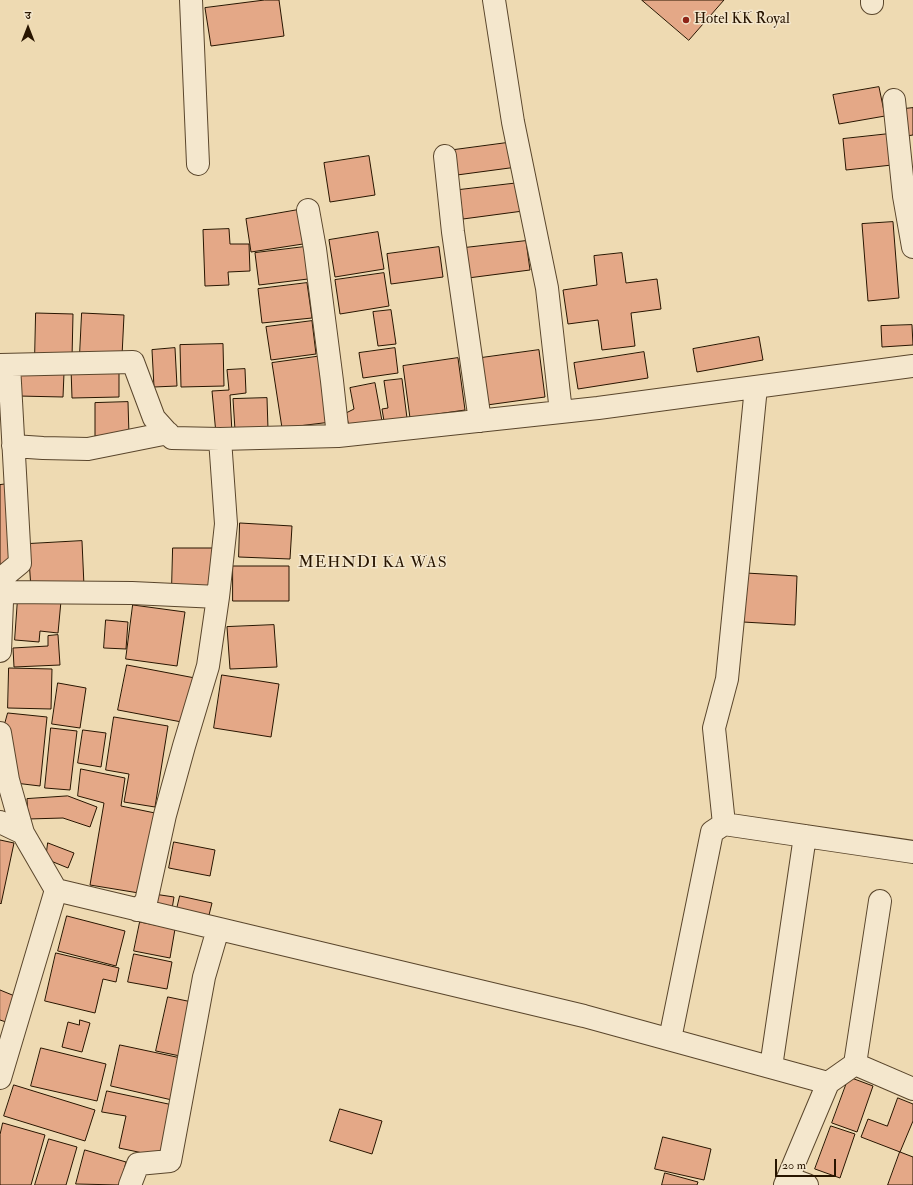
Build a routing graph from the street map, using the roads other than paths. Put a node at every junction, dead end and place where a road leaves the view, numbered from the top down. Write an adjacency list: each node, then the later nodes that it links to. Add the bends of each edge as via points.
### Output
1 (191, 0): 5 (street)
2 (494, 0): 11 (street, via 513,122 547,288)
3 (894, 100): 7 (street, via 904,196)
4 (445, 156): 12 (street, via 453,232)
5 (198, 164)
6 (308, 210): 14 (street)
7 (913, 246)
8 (4, 365): 13 (street, via 133,362 154,418); 16 (street)
9 (913, 366): 10 (street)
10 (756, 387): 11 (street); 22 (street, via 727,679 714,728)
11 (561, 412): 12 (street)
12 (480, 421): 14 (street)
13 (168, 433): 15 (street, via 172,438); 16 (street, via 88,449 43,448)
14 (338, 436): 15 (street)
15 (220, 439): 18 (street, via 226,524)
16 (9, 458): 17 (street, via 20,563 3,577)
17 (2, 592): 18 (street, via 132,593); 19 (street)
18 (218, 597): 28 (street, via 208,666 165,815 146,902)
19 (0, 651)
20 (0, 732): 23 (street, via 8,780)
21 (0, 822): 23 (street)
22 (724, 824): 24 (street); 30 (street, via 712,832)
23 (23, 833): 26 (street)
24 (806, 836): 25 (street); 32 (street)
25 (913, 852)
26 (56, 890): 28 (street); 33 (street)
27 (880, 901): 31 (street)
28 (137, 910): 29 (street)
29 (218, 929): 30 (street, via 584,1016); 37 (street, via 204,977 170,1161 138,1164)
30 (670, 1039): 32 (street)
31 (855, 1064): 34 (street); 35 (street)
32 (771, 1067): 34 (street)
33 (0, 1078)
34 (828, 1083): 36 (street)
35 (913, 1088)
36 (793, 1183)
37 (130, 1185)

